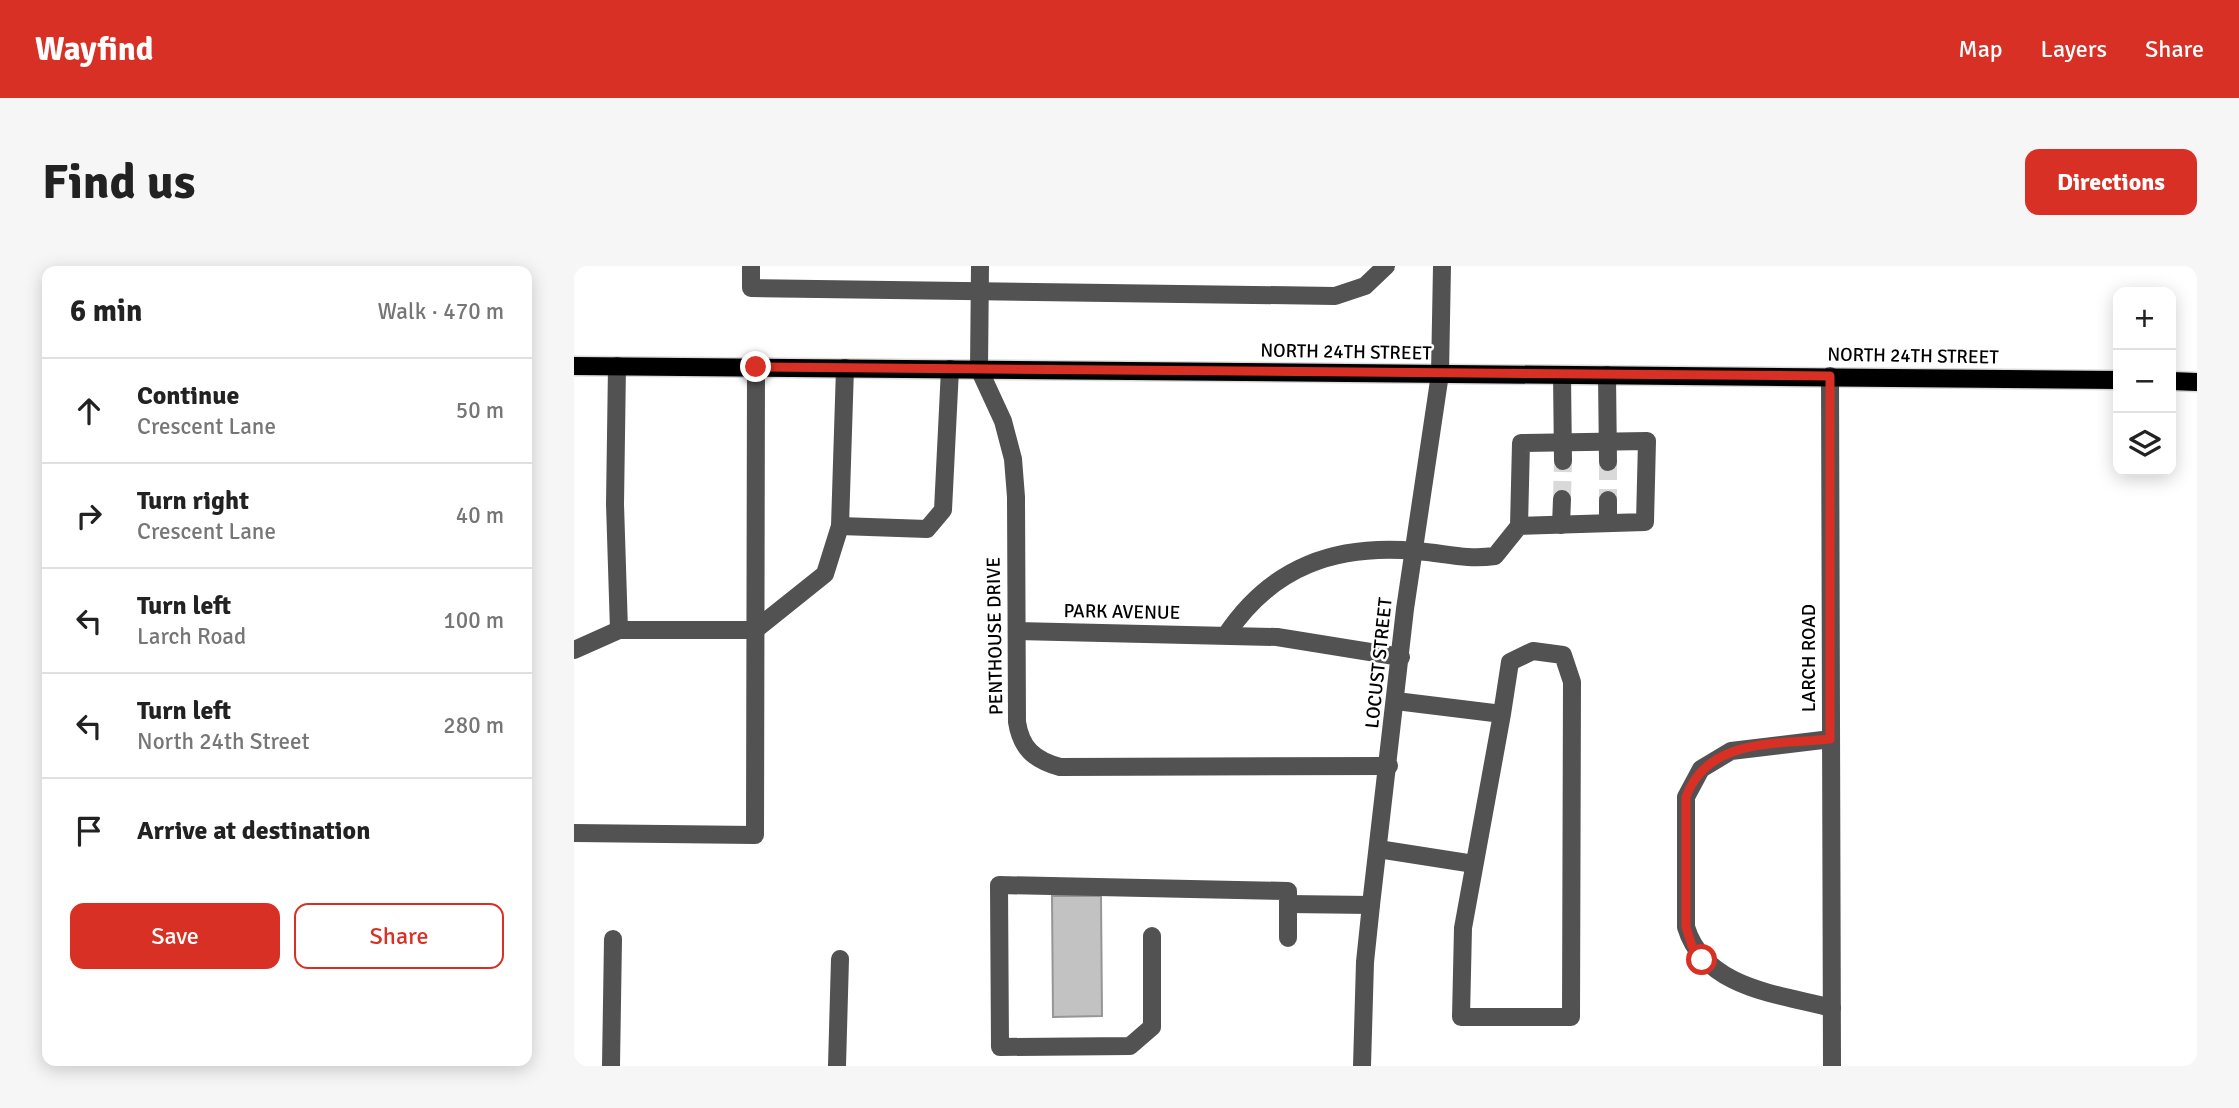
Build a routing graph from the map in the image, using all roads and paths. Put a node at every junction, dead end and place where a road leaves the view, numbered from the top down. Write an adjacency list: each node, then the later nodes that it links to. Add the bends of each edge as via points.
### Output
1 (751, 266): 5 (street, via 751,288)
2 (980, 266): 5 (street)
3 (1386, 266): 5 (street, via 1366,286 1335,296)
4 (1442, 266): 12 (street, LOCUST STREET)
5 (980, 292): 11 (street)
6 (574, 366): 7 (main road, NORTH 24TH STREET)
7 (617, 366): 8 (main road, NORTH 24TH STREET); 30 (street)
8 (756, 367): 9 (main road, NORTH 24TH STREET); 31 (street)
9 (845, 368): 10 (main road, NORTH 24TH STREET); 27 (street)
10 (950, 369): 11 (main road, NORTH 24TH STREET); 27 (street, via 943,510 927,530)
11 (979, 369): 12 (main road, NORTH 24TH STREET); 32 (street, PENTHOUSE DRIVE, via 1003,421 1013,460)
12 (1440, 374): 13 (main road, NORTH 24TH STREET); 29 (street, LOCUST STREET)
13 (1562, 375): 14 (main road, NORTH 24TH STREET); 20 (street)
14 (1607, 375): 15 (main road, NORTH 24TH STREET); 19 (street)
15 (1830, 376): 16 (main road, NORTH 24TH STREET); 38 (street, LARCH ROAD)
16 (2113, 380)
17 (2176, 381): 18 (main road)
18 (2197, 382)
19 (1608, 441): 20 (street); 22 (street); 25 (street, via 1647,441 1645,522)
20 (1563, 443): 21 (street); 28 (street, via 1521,443)
21 (1563, 461)
22 (1608, 462)
23 (1562, 499): 26 (street)
24 (1608, 500): 25 (street)
25 (1608, 523): 26 (street)
26 (1561, 525): 28 (street)
27 (841, 526): 31 (street, via 825,574)
28 (1519, 526): 29 (street, via 1495,556 1470,559)
29 (1415, 550): 33 (street, via 1333,553 1302,566 1259,595); 35 (street, LOCUST STREET)
30 (619, 630): 31 (street); 34 (street)
31 (755, 630): 40 (street, via 755,835)
32 (1017, 631): 33 (street, PARK AVENUE); 39 (street, PENTHOUSE DRIVE, via 1019,736 1042,762 1060,767)
33 (1226, 635): 35 (street, PARK AVENUE, via 1277,636)
34 (574, 650)
35 (1401, 657): 36 (street, LOCUST STREET)
36 (1396, 701): 37 (street); 39 (street, LOCUST STREET)
37 (1502, 714): 42 (street); 42 (street, via 1510,662 1533,651 1563,655 1572,682 1571,1017 1461,1017 1463,928)
38 (1830, 739): 49 (street, LARCH ROAD); 49 (street, via 1731,751 1701,769 1686,797 1686,927 1692,946 1717,972 1746,985)
39 (1389, 766): 41 (street, LOCUST STREET)
40 (574, 833)
41 (1378, 849): 42 (street); 44 (street, LOCUST STREET)
42 (1474, 864)
43 (1288, 904): 44 (street); 45 (street, via 1288,891 999,884 1000,1047 1130,1046 1152,1027); 46 (street)
44 (1370, 905): 52 (street, LOCUST STREET)
45 (1152, 936)
46 (1287, 938)
47 (613, 939): 50 (street)
48 (840, 959): 51 (street)
49 (1832, 1008): 53 (street, LARCH ROAD)
50 (611, 1066)
51 (837, 1066)
52 (1362, 1066)
53 (1832, 1066)

